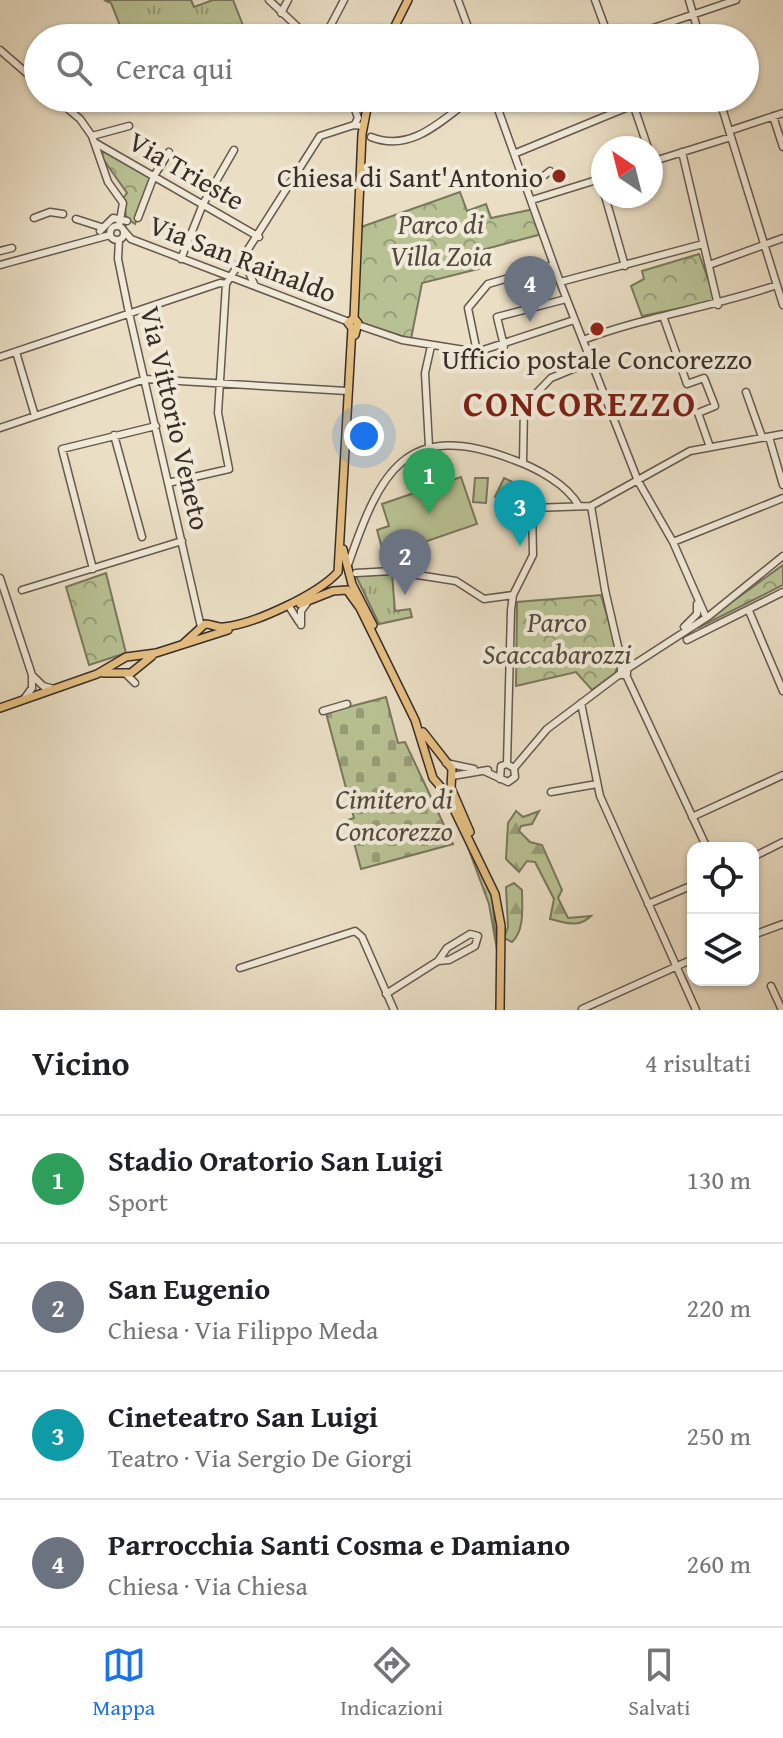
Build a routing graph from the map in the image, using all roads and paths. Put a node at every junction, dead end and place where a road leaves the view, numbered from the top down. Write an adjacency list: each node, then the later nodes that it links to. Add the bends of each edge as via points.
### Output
1 (269, 0): 9 (street)
2 (288, 0): 9 (street)
3 (344, 0): 12 (street)
4 (408, 0): 13 (main road)
5 (458, 0): 14 (street)
6 (595, 0): 15 (street)
7 (689, 0): 10 (street)
8 (736, 0): 10 (street)
9 (281, 13): 11 (street)
10 (693, 14): 16 (street); 17 (street)
11 (294, 24)
12 (331, 24)
13 (396, 24)
14 (467, 24)
15 (604, 24)
16 (664, 24)
17 (696, 24)
18 (0, 50): 19 (street)
19 (24, 71)
20 (72, 112): 35 (street)
21 (356, 112): 31 (street)
22 (364, 112): 31 (main road)
23 (451, 112): 34 (street, via 409,141 390,144)
24 (500, 112): 40 (street)
25 (607, 112): 40 (street)
26 (636, 112): 33 (street)
27 (723, 112): 32 (street)
28 (783, 113): 29 (street)
29 (773, 116): 32 (street); 36 (street)
30 (129, 126): 35 (street)
31 (358, 126): 55 (street, via 320,136); 79 (main road)
32 (730, 134): 39 (street); 59 (street)
33 (644, 136)
34 (371, 137)
35 (93, 139): 43 (street, Via Trieste); 53 (street, via 108,182 123,203)
36 (783, 147)
37 (234, 150): 47 (street)
38 (169, 152): 43 (street)
39 (682, 152): 41 (street); 58 (street)
40 (516, 153): 45 (street)
41 (663, 157)
42 (550, 171): 45 (street)
43 (154, 176): 47 (street, Via Trieste); 51 (street)
44 (591, 181): 46 (street)
45 (528, 188): 46 (street)
46 (532, 200): 65 (street)
47 (203, 204): 55 (street, Via Trieste); 63 (street)
48 (608, 208): 67 (street)
49 (63, 214): 50 (street)
50 (34, 218)
51 (138, 218)
52 (76, 219): 53 (street, via 100,229 113,218)
53 (123, 224): 54 (street, via 112,228); 57 (street); 63 (street, Via San Rainaldo, via 131,239)
54 (110, 235): 57 (street); 64 (street)
55 (259, 237): 62 (street)
56 (783, 238): 59 (street)
57 (119, 240): 76 (street, Via Vittorio Veneto)
58 (703, 244): 66 (street); 67 (street)
59 (765, 246): 66 (street); 71 (street)
60 (12, 248): 61 (street)
61 (0, 251)
62 (242, 257): 68 (street); 72 (street)
63 (181, 259): 68 (street, Via San Rainaldo)
64 (0, 265)
65 (554, 265): 69 (street); 84 (street, via 488,284 468,308)
66 (709, 265): 74 (street)
67 (625, 266): 69 (street)
68 (229, 276): 70 (street); 72 (street, Via San Rainaldo)
69 (560, 282): 73 (street)
70 (226, 284): 76 (street); 88 (street)
71 (777, 285): 74 (street); 75 (street)
72 (255, 286): 79 (street, Via San Rainaldo)
73 (566, 299): 78 (street); 82 (street, via 497,317)
74 (718, 305): 77 (street)
75 (783, 305)
76 (129, 313): 83 (street); 87 (street, Via Vittorio Veneto)
77 (663, 316): 80 (street); 98 (street, via 687,384 704,378 715,406 698,413)
78 (574, 320): 80 (street); 82 (street, Via San Rainaldo)
79 (354, 324): 81 (street, Via San Rainaldo); 90 (main road)
80 (583, 340): 86 (street)
81 (431, 346): 84 (street, Via San Rainaldo); 97 (street, via 424,385)
82 (504, 346): 84 (street, Via San Rainaldo)
83 (16, 352): 85 (street); 91 (street)
84 (477, 352)
85 (0, 357)
86 (592, 361): 99 (street, via 551,378 524,406); 100 (street)
87 (145, 379): 88 (street); 91 (street); 92 (street, Via Vittorio Veneto)
88 (220, 384): 90 (street); 101 (street, via 218,421 229,469)
89 (746, 392): 96 (street)
90 (348, 395): 107 (main road)
91 (35, 416): 93 (street)
92 (156, 426): 95 (street); 101 (street, Via Vittorio Veneto)
93 (0, 428)
94 (783, 434): 96 (street)
95 (114, 435): 106 (street); 111 (street, via 62,449)
96 (766, 437): 98 (street); 102 (street)
97 (429, 447): 99 (street, via 468,445); 113 (street, via 410,455 385,478)
98 (710, 447): 100 (street, via 682,454)
99 (523, 463): 104 (street, via 547,476)
100 (638, 481): 105 (street); 109 (street)
101 (168, 483): 108 (street, Via Vittorio Veneto)
102 (783, 485)
103 (783, 498): 109 (street)
104 (579, 506): 105 (street); 120 (street, via 532,508 533,555)
105 (591, 506): 136 (street)
106 (142, 537)
107 (341, 539): 112 (main road); 113 (main road)
108 (182, 541): 111 (street); 126 (street, Via Vittorio Veneto)
109 (673, 542): 121 (street)
110 (780, 560): 125 (street)
111 (93, 569): 117 (street)
112 (338, 572): 113 (main road); 115 (main road)
113 (350, 572): 116 (main road); 120 (street, via 392,571 456,581 484,599)
114 (0, 578): 138 (street)
115 (332, 581): 118 (main road); 126 (main road, via 283,607 226,627)
116 (349, 587): 118 (main road); 146 (main road)
117 (22, 590)
118 (337, 590): 122 (main road)
119 (783, 592): 124 (street)
120 (513, 595): 148 (street)
121 (695, 596): 125 (street); 127 (street, via 697,614)
122 (311, 600): 123 (main road); 123 (street, via 301,611 301,625)
123 (290, 608): 128 (main road)
124 (749, 611): 129 (street); 140 (street)
125 (706, 617): 127 (street)
126 (206, 626): 128 (main road); 128 (main road, via 216,632); 130 (main road)
127 (675, 635): 136 (street)
128 (209, 638): 130 (main road)
129 (687, 640)
130 (183, 644): 131 (main road)
131 (156, 653): 132 (main road); 134 (main road)
132 (132, 657): 133 (main road); 134 (main road)
133 (121, 660): 135 (main road); 137 (main road)
134 (135, 668): 135 (main road)
135 (124, 672): 137 (main road)
136 (624, 672): 142 (street); 157 (street)
137 (97, 674): 139 (main road)
138 (32, 675): 139 (street); 141 (street)
139 (54, 689): 141 (main road)
140 (783, 691)
141 (24, 700): 144 (main road)
142 (581, 703): 148 (street); 155 (street)
143 (347, 704): 145 (street)
144 (0, 708)
145 (323, 711)
146 (415, 720): 147 (main road); 152 (main road)
147 (446, 763): 150 (street); 152 (main road, via 437,764); 153 (main road)
148 (511, 766): 149 (street); 154 (street, via 511,781)
149 (499, 768): 150 (street); 154 (street)
150 (483, 770): 153 (street); 154 (street)
151 (783, 775): 157 (street)
152 (433, 776): 153 (main road, via 443,784); 161 (main road)
153 (451, 778): 161 (main road)
154 (500, 779)
155 (597, 784): 156 (street); 163 (street)
156 (551, 792)
157 (692, 817): 158 (street)
158 (704, 842)
159 (783, 842): 160 (street)
160 (759, 854)
161 (479, 857): 174 (main road, via 501,918)
162 (687, 888): 163 (street)
163 (648, 904): 168 (street)
164 (783, 924): 165 (street)
165 (759, 933)
166 (438, 961): 166 (street, via 475,946 477,935 448,947); 171 (street)
167 (687, 961): 168 (street)
168 (676, 966): 172 (street); 175 (street)
169 (240, 968): 171 (street, via 355,931)
170 (771, 986): 176 (street)
171 (386, 994): 173 (street)
172 (582, 1009)
173 (394, 1010)
174 (500, 1010)
175 (696, 1010)
176 (782, 1010)

